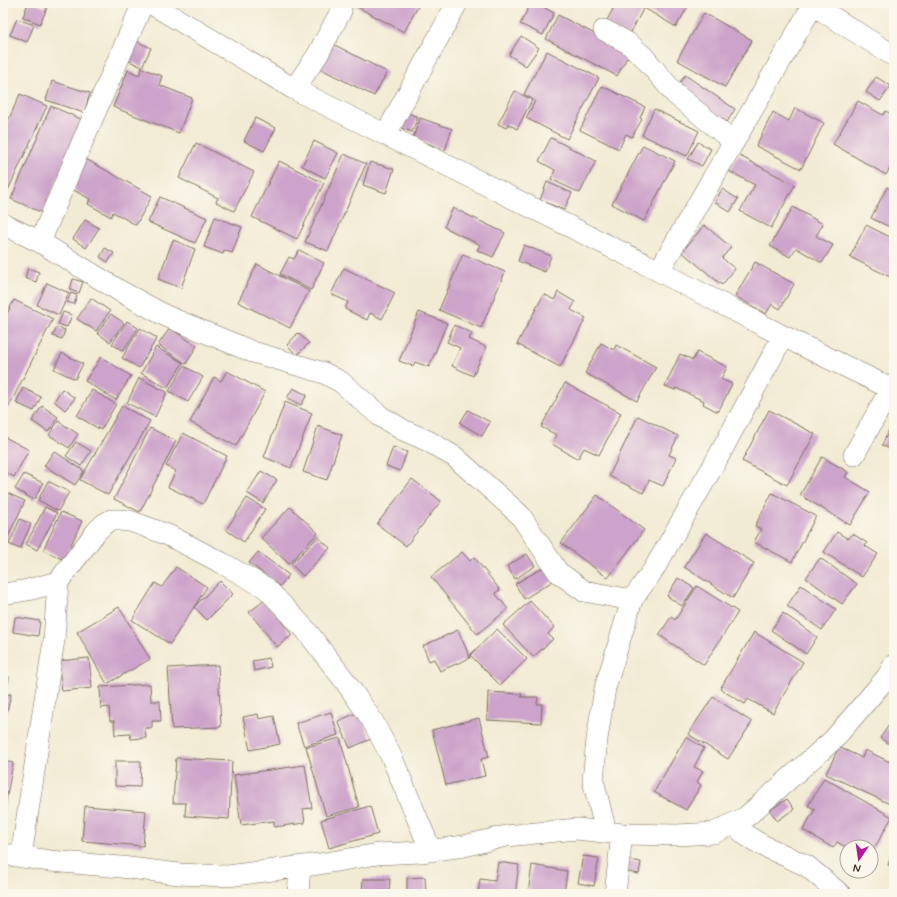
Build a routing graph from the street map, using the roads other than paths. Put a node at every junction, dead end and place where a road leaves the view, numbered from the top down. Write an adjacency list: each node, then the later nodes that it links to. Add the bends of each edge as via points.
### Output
1 (143, 3): 12 (street)
2 (150, 3): 8 (street)
3 (457, 3): 9 (street)
4 (812, 4): 7 (street); 10 (street)
5 (342, 11): 8 (street, via 317,56)
6 (604, 30): 10 (street, via 628,43 643,56 674,94)
7 (894, 56)
8 (294, 89): 9 (street)
9 (386, 134): 13 (street)
10 (734, 142): 13 (street)
11 (3, 224): 12 (street)
12 (40, 242): 19 (street, via 166,316 253,352 324,373 341,382 380,416 455,457 520,515 558,572 584,591)
13 (659, 271): 14 (street)
14 (783, 336): 15 (street); 19 (street, via 716,462 654,569)
15 (892, 389): 16 (street)
16 (854, 455)
17 (58, 582): 18 (street); 23 (street, via 96,532 111,520 119,520 130,521 168,535 266,588 305,629 372,720 392,758); 24 (street, via 54,640)
18 (3, 594)
19 (632, 600): 22 (street, via 605,688 596,739 593,780)
20 (892, 674): 21 (street, via 834,739 746,817)
21 (733, 824): 22 (street, via 714,834); 28 (street, via 757,842 807,866)
22 (614, 833): 23 (street, via 577,829 506,836 464,846); 27 (street)
23 (431, 850): 25 (street, via 378,854)
24 (12, 855): 25 (street, via 179,874 228,876)
25 (300, 867): 26 (street)
26 (298, 894)
27 (615, 894)
28 (840, 894)

